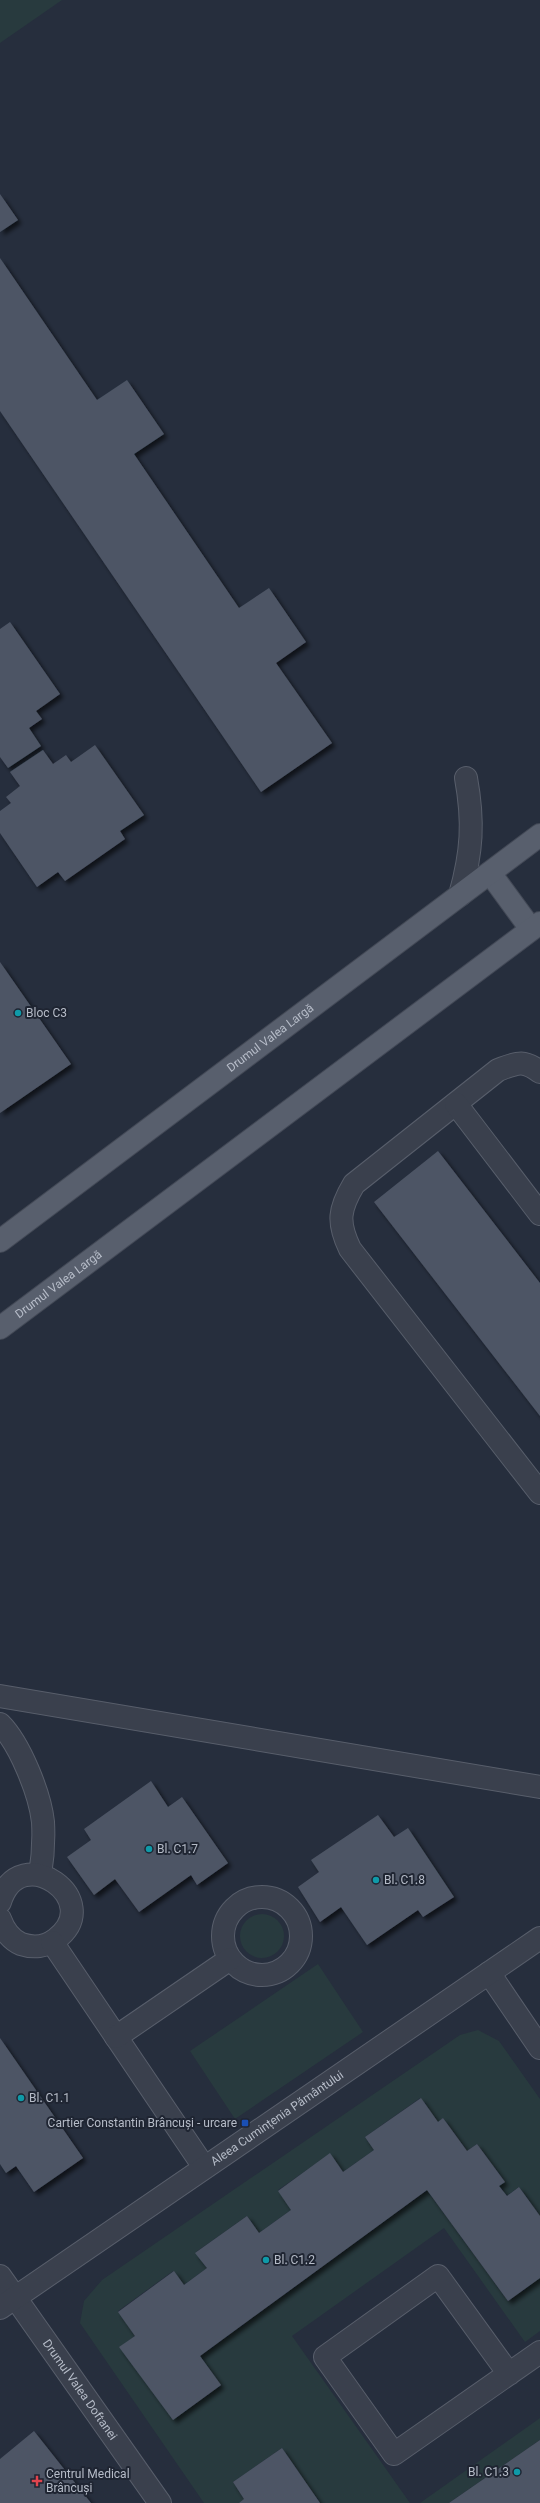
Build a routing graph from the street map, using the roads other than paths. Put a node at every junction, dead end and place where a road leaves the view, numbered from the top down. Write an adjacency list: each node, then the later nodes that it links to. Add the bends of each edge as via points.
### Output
1 (466, 778): 4 (street, via 472,811 472,847)
2 (540, 835): 3 (main road, Drumul Valea Largă)
3 (490, 873): 4 (main road, Drumul Valea Largă); 5 (main road)
4 (460, 895): 9 (main road, Drumul Valea Largă)
5 (536, 926): 10 (main road, Drumul Valea Largă)
6 (540, 1072): 7 (street, via 530,1064 517,1063 498,1070)
7 (456, 1104): 8 (street); 11 (street, via 354,1184 345,1199 341,1214 342,1233 350,1249)
8 (540, 1214)
9 (2, 1234)
10 (0, 1328)
11 (540, 1493)
12 (0, 1696): 14 (street)
13 (0, 1724): 15 (street, via 22,1758 34,1788 42,1820 44,1853)
14 (540, 1787)
15 (40, 1875): 16 (street, via 18,1878 9,1885); 19 (street, via 60,1885 71,1904 67,1926)
16 (0, 1902)
17 (0, 1919): 19 (street, via 10,1937 19,1943 30,1946)
18 (540, 1938): 21 (street, Aleea Cumințenia Pământului)
19 (52, 1942): 22 (street)
20 (230, 1960): 22 (street)
21 (489, 1973): 23 (street); 24 (street, Aleea Cumințenia Pământului)
22 (116, 2037): 24 (street)
23 (540, 2048)
24 (204, 2167): 26 (street, Aleea Cumințenia Pământului)
25 (0, 2276): 26 (street, Drumul Valea Doftanei)
26 (7, 2302): 29 (street, Drumul Valea Doftanei)
27 (540, 2352): 28 (street)
28 (509, 2374): 28 (street, via 438,2276 325,2357 394,2454)
29 (160, 2503)

